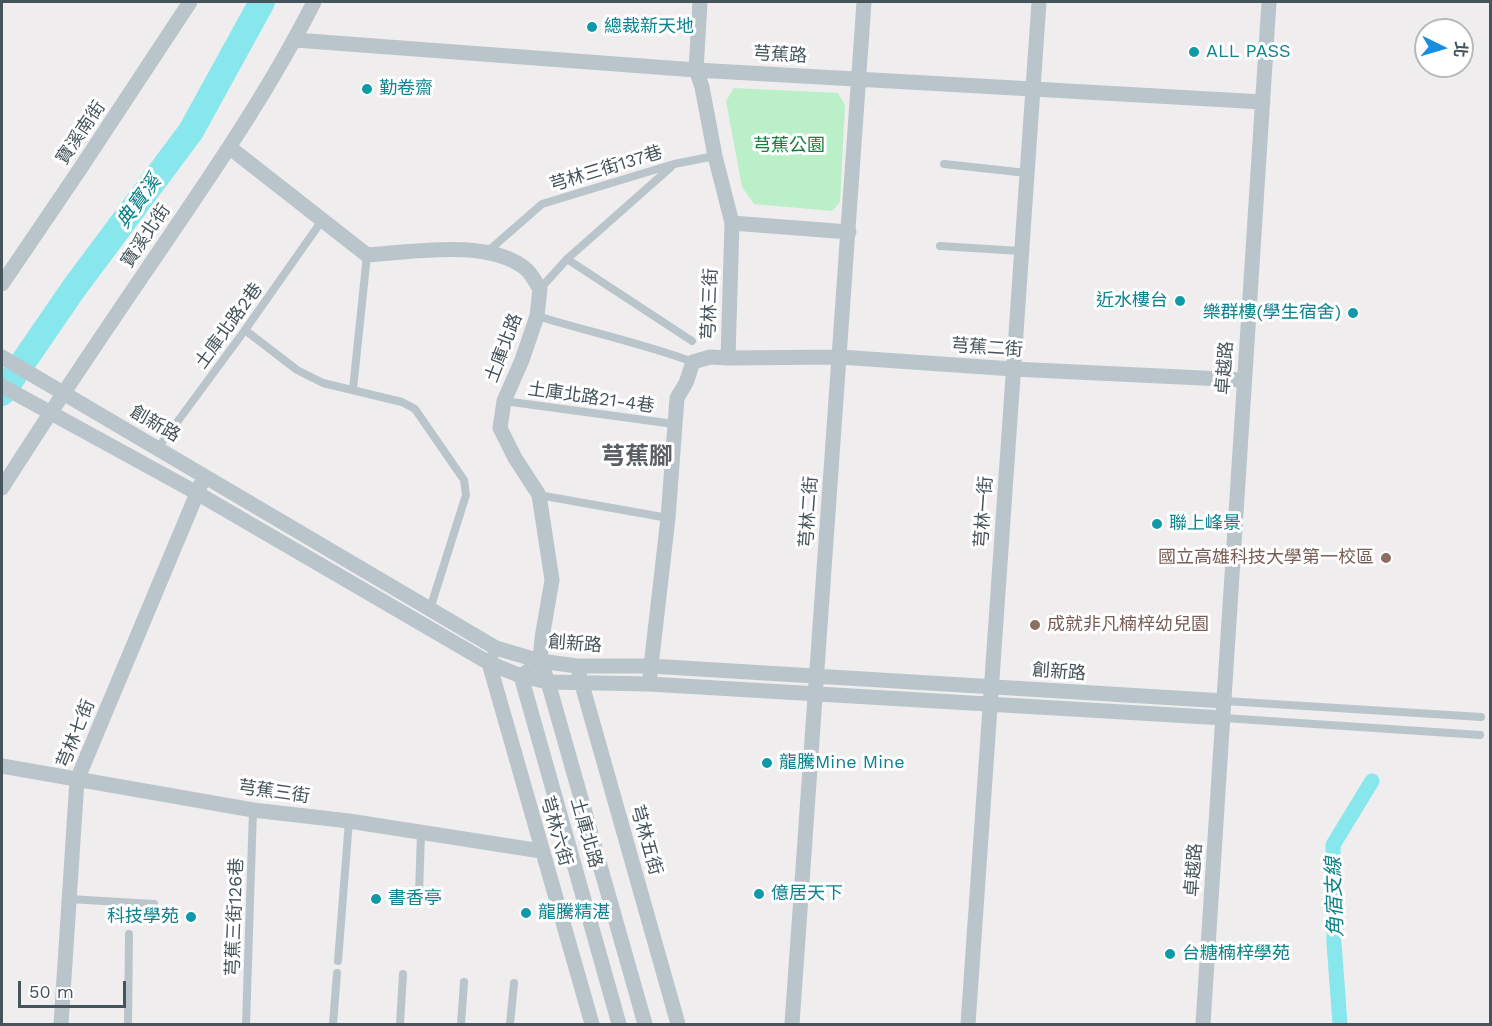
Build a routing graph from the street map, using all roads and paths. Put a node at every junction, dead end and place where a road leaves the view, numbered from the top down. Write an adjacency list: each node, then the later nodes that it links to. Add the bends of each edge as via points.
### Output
1 (190, 2): 25 (street, 寶溪南街)
2 (314, 2): 7 (street, 寶溪北街)
3 (700, 2): 8 (street, 芎林三街)
4 (864, 2): 9 (street, 芎林二街)
5 (1039, 2): 10 (street, 芎林一街)
6 (1269, 2): 11 (street, 卓越路)
7 (295, 40): 8 (street, 芎蕉路); 12 (street, 寶溪北街)
8 (696, 70): 9 (street, 芎蕉路); 13 (street, 芎林三街)
9 (858, 79): 10 (street, 芎蕉路); 19 (street, 芎林二街)
10 (1032, 88): 11 (street, 芎蕉路); 16 (street, 芎林一街)
11 (1263, 102): 35 (street, 卓越路)
12 (229, 147): 17 (street); 38 (street, 寶溪北街)
13 (715, 156): 14 (lane, 芎林三街137巷); 18 (street, 芎林三街)
14 (675, 164): 22 (lane, 芎林三街137巷, via 542,204); 24 (lane)
15 (944, 164): 16 (lane)
16 (1027, 173): 21 (street, 芎林一街)
17 (323, 219): 23 (street); 28 (lane, 土庫北路2巷)
18 (732, 222): 19 (street); 31 (street, 芎林三街)
19 (849, 232): 32 (street, 芎林二街)
20 (940, 246): 21 (lane)
21 (1021, 251): 34 (street, 芎林一街)
22 (487, 252): 23 (street, via 464,249); 26 (street, via 507,257 527,270)
23 (367, 255): 37 (lane)
24 (567, 259): 26 (lane); 29 (lane)
25 (2, 284)
26 (540, 289): 27 (street, 土庫北路)
27 (537, 316): 33 (lane); 39 (street, 土庫北路)
28 (245, 330): 37 (lane, via 297,370 323,383); 42 (lane, 土庫北路2巷)
29 (692, 341)
30 (2, 357): 38 (street, 創新路)
31 (728, 357): 32 (street, 芎蕉二街); 33 (street, 芎林三街)
32 (840, 357): 34 (street, 芎蕉二街); 55 (street, 芎林二街)
33 (693, 362): 41 (street, 芎林三街, via 677,398)
34 (1013, 369): 35 (street, 芎蕉二街); 59 (street, 芎林一街)
35 (1244, 380): 61 (street, 卓越路)
36 (2, 387): 40 (street, 創新路)
37 (353, 389): 48 (lane, via 415,409 464,480 466,495)
38 (57, 390): 40 (street, 寶溪北街); 42 (street, 創新路)
39 (504, 401): 41 (lane, 土庫北路21-4巷); 46 (street, 土庫北路, via 500,428)
40 (44, 410): 44 (street, 寶溪北街); 45 (street, 創新路)
41 (674, 424): 47 (street, 芎林三街)
42 (158, 448): 43 (street, 創新路)
43 (206, 476): 45 (street, 芎林七街); 48 (street, 創新路)
44 (2, 488)
45 (196, 493): 51 (street, 創新路); 67 (street, 芎林七街)
46 (539, 495): 47 (lane); 50 (street, 土庫北路, via 552,580)
47 (668, 518): 53 (street, 芎林三街)
48 (430, 609): 49 (street, 創新路)
49 (496, 648): 50 (street, 創新路); 51 (street)
50 (540, 662): 52 (street, 創新路); 54 (street); 56 (street, 土庫北路)
51 (489, 663): 54 (street, 創新路); 71 (street, 芎林六街)
52 (577, 666): 53 (street, 創新路); 57 (street, 芎林五街)
53 (650, 666): 55 (street, 創新路); 58 (street, 芎林三街)
54 (521, 676): 56 (street, 創新路); 89 (street, 土庫北路)
55 (816, 676): 59 (street, 創新路); 60 (street, 芎林二街)
56 (548, 682): 57 (street, 創新路); 90 (street, 土庫北路)
57 (581, 684): 58 (street, 創新路); 91 (street, 芎林五街)
58 (649, 684): 60 (street, 創新路)
59 (991, 687): 61 (street, 創新路); 62 (street, 芎林一街)
60 (815, 693): 62 (street, 創新路); 92 (street, 芎林二街)
61 (1225, 701): 63 (lane); 64 (street, 卓越路)
62 (990, 704): 64 (street, 創新路); 93 (street, 芎林一街)
63 (1481, 717)
64 (1224, 718): 65 (lane); 94 (street, 卓越路)
65 (1480, 735)
66 (2, 766): 67 (street, 芎蕉三街)
67 (77, 780): 68 (street, 芎蕉三街); 73 (street, 芎林七街)
68 (253, 810): 69 (street, 芎蕉三街); 83 (lane, 芎蕉三街126巷)
69 (349, 821): 70 (street, 芎蕉三街); 76 (lane)
70 (421, 833): 71 (street, 芎蕉三街); 72 (lane)
71 (542, 851): 88 (street, 芎林六街)
72 (419, 894)
73 (69, 899): 74 (lane); 81 (street, 芎林七街)
74 (154, 904)
75 (129, 934): 82 (lane)
76 (338, 961)
77 (337, 973): 84 (lane)
78 (403, 974): 85 (lane)
79 (464, 982): 86 (lane)
80 (514, 983): 87 (lane)
81 (61, 1024)
82 (128, 1024)
83 (246, 1024)
84 (333, 1024)
85 (400, 1024)
86 (461, 1024)
87 (510, 1024)
88 (592, 1024)
89 (619, 1024)
90 (645, 1024)
91 (678, 1024)
92 (792, 1024)
93 (968, 1024)
94 (1203, 1024)

